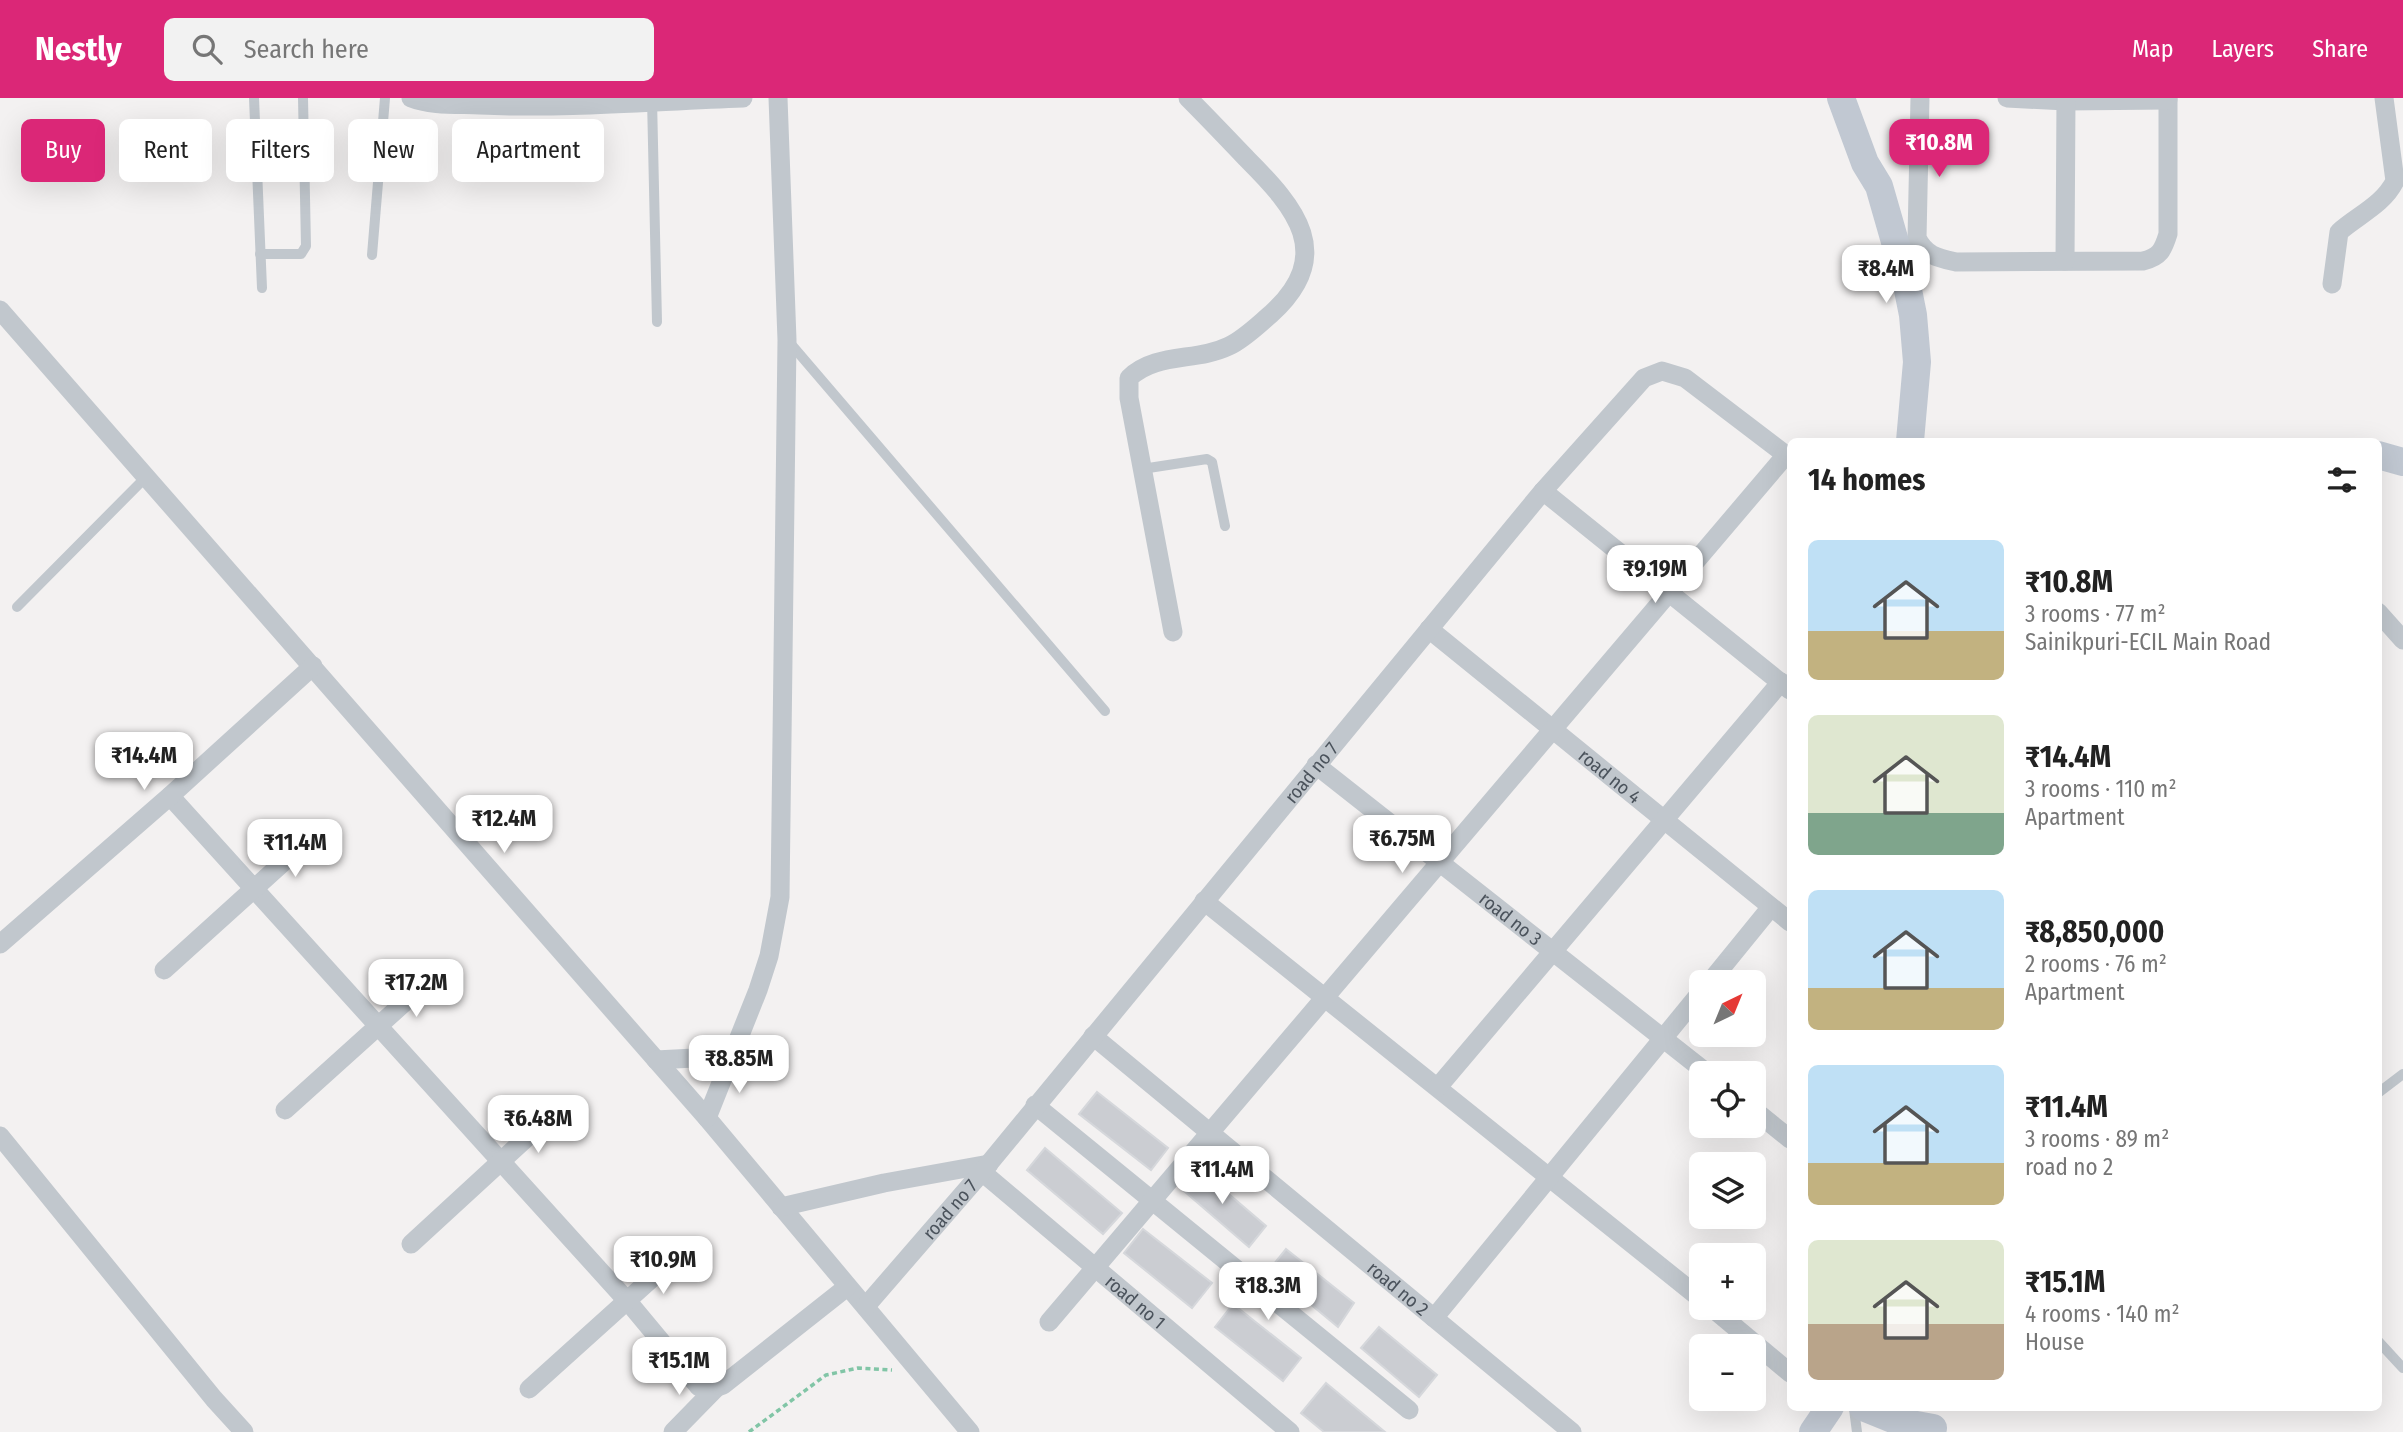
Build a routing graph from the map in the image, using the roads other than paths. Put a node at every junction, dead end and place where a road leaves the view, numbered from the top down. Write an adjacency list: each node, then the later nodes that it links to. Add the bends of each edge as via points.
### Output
1 (254, 98): 16 (lane)
2 (303, 98): 17 (lane)
3 (385, 98): 21 (lane)
4 (743, 98): 14 (street)
5 (778, 98): 27 (street)
6 (1188, 98): 33 (street, via 1277,189 1297,216 1306,248 1301,274 1284,302 1228,347 1155,362 1129,378)
7 (1841, 98): 28 (main road, via 1865,163 1861,175 1884,248 1898,321 1899,377)
8 (1920, 98): 22 (street, via 1917,238 1926,252 1956,262)
9 (2007, 98): 12 (street)
10 (2384, 98): 23 (street, via 2395,181 2375,206 2339,232)
11 (423, 99): 15 (street)
12 (2066, 99): 13 (street); 22 (street)
13 (2168, 99): 22 (street, via 2168,234 2164,250 2143,261)
14 (652, 100): 15 (street, via 602,106); 26 (lane)
15 (521, 102)
16 (255, 119)
17 (303, 119)
18 (257, 182): 20 (lane)
19 (305, 182): 20 (lane, via 304,251)
20 (260, 254): 24 (lane)
21 (372, 255)
22 (2065, 261)
23 (2332, 284)
24 (262, 288)
25 (0, 311): 34 (street)
26 (657, 322)
27 (787, 340): 45 (lane); 66 (street, via 780,897 769,956)
28 (1908, 433)
29 (1787, 456): 35 (street, road no 7, via 1685,378 1662,371 1644,378 1630,391)
30 (2382, 456): 32 (main road)
31 (1787, 458): 37 (street)
32 (2403, 462)
33 (1142, 469): 36 (lane, via 1208,459); 41 (street)
34 (146, 477): 38 (lane); 43 (street)
35 (1544, 491): 37 (street); 40 (street, road no 7)
36 (1225, 526)
37 (1670, 592): 44 (street); 46 (street)
38 (17, 607)
39 (2382, 616): 42 (street)
40 (1429, 629): 46 (street, road no 4); 47 (street, road no 7)
41 (1173, 632)
42 (2403, 640)
43 (313, 666): 48 (street); 67 (street)
44 (1786, 686): 49 (street)
45 (1105, 711)
46 (1553, 729): 49 (street, road no 4); 51 (street)
47 (1316, 765): 51 (street, road no 3); 53 (street, road no 7)
48 (170, 796): 52 (street); 56 (street)
49 (1665, 820): 54 (street, road no 4); 57 (street)
50 (309, 839): 52 (street)
51 (1440, 862): 57 (street, road no 3); 61 (street)
52 (254, 888): 58 (street); 63 (street)
53 (1204, 901): 61 (street); 64 (street, road no 7)
54 (1771, 907): 55 (street, road no 4); 59 (street)
55 (1787, 920)
56 (0, 944)
57 (1554, 952): 65 (street, road no 3); 70 (street)
58 (164, 970)
59 (1720, 970)
60 (426, 983): 63 (street)
61 (1325, 997): 70 (street); 77 (street)
62 (1689, 1007): 65 (street)
63 (379, 1026): 73 (street); 80 (street)
64 (1093, 1036): 72 (street, road no 7); 77 (street, road no 2)
65 (1663, 1038): 68 (street, road no 3); 82 (street)
66 (733, 1056): 67 (street); 74 (street)
67 (656, 1060): 74 (street)
68 (1692, 1061)
69 (2403, 1074): 71 (lane)
70 (1438, 1087): 82 (street)
71 (2382, 1090)
72 (1035, 1105): 81 (street, road no 7); 83 (street)
73 (285, 1111)
74 (707, 1118): 84 (street)
75 (547, 1119): 80 (street)
76 (1766, 1120): 79 (street)
77 (1210, 1132): 83 (street); 92 (street, road no 2)
78 (0, 1136): 104 (street)
79 (1787, 1137)
80 (501, 1162): 85 (street); 90 (street)
81 (985, 1168): 84 (street, via 884,1183); 87 (street, road no 1); 91 (street, road no 7)
82 (1550, 1177): 89 (street); 92 (street)
83 (1152, 1202): 87 (street); 100 (street)
84 (781, 1207): 88 (street)
85 (411, 1244)
86 (671, 1261): 90 (street)
87 (1096, 1267): 94 (street); 107 (street, road no 1)
88 (848, 1287): 91 (street); 99 (street)
89 (1689, 1289)
90 (627, 1301): 98 (street); 99 (street, via 699,1387)
91 (866, 1306): 106 (street)
92 (1434, 1318): 108 (street, road no 2)
93 (1727, 1320): 97 (street)
94 (1049, 1322)
95 (2382, 1345): 96 (lane)
96 (2403, 1368)
97 (1787, 1370)
98 (529, 1389)
99 (715, 1390): 105 (street)
100 (1409, 1410)
101 (1914, 1411): 103 (main road)
102 (1842, 1414): 103 (main road)
103 (1935, 1430)
104 (244, 1432)
105 (673, 1432)
106 (970, 1432)
107 (1290, 1432)
108 (1572, 1432)

